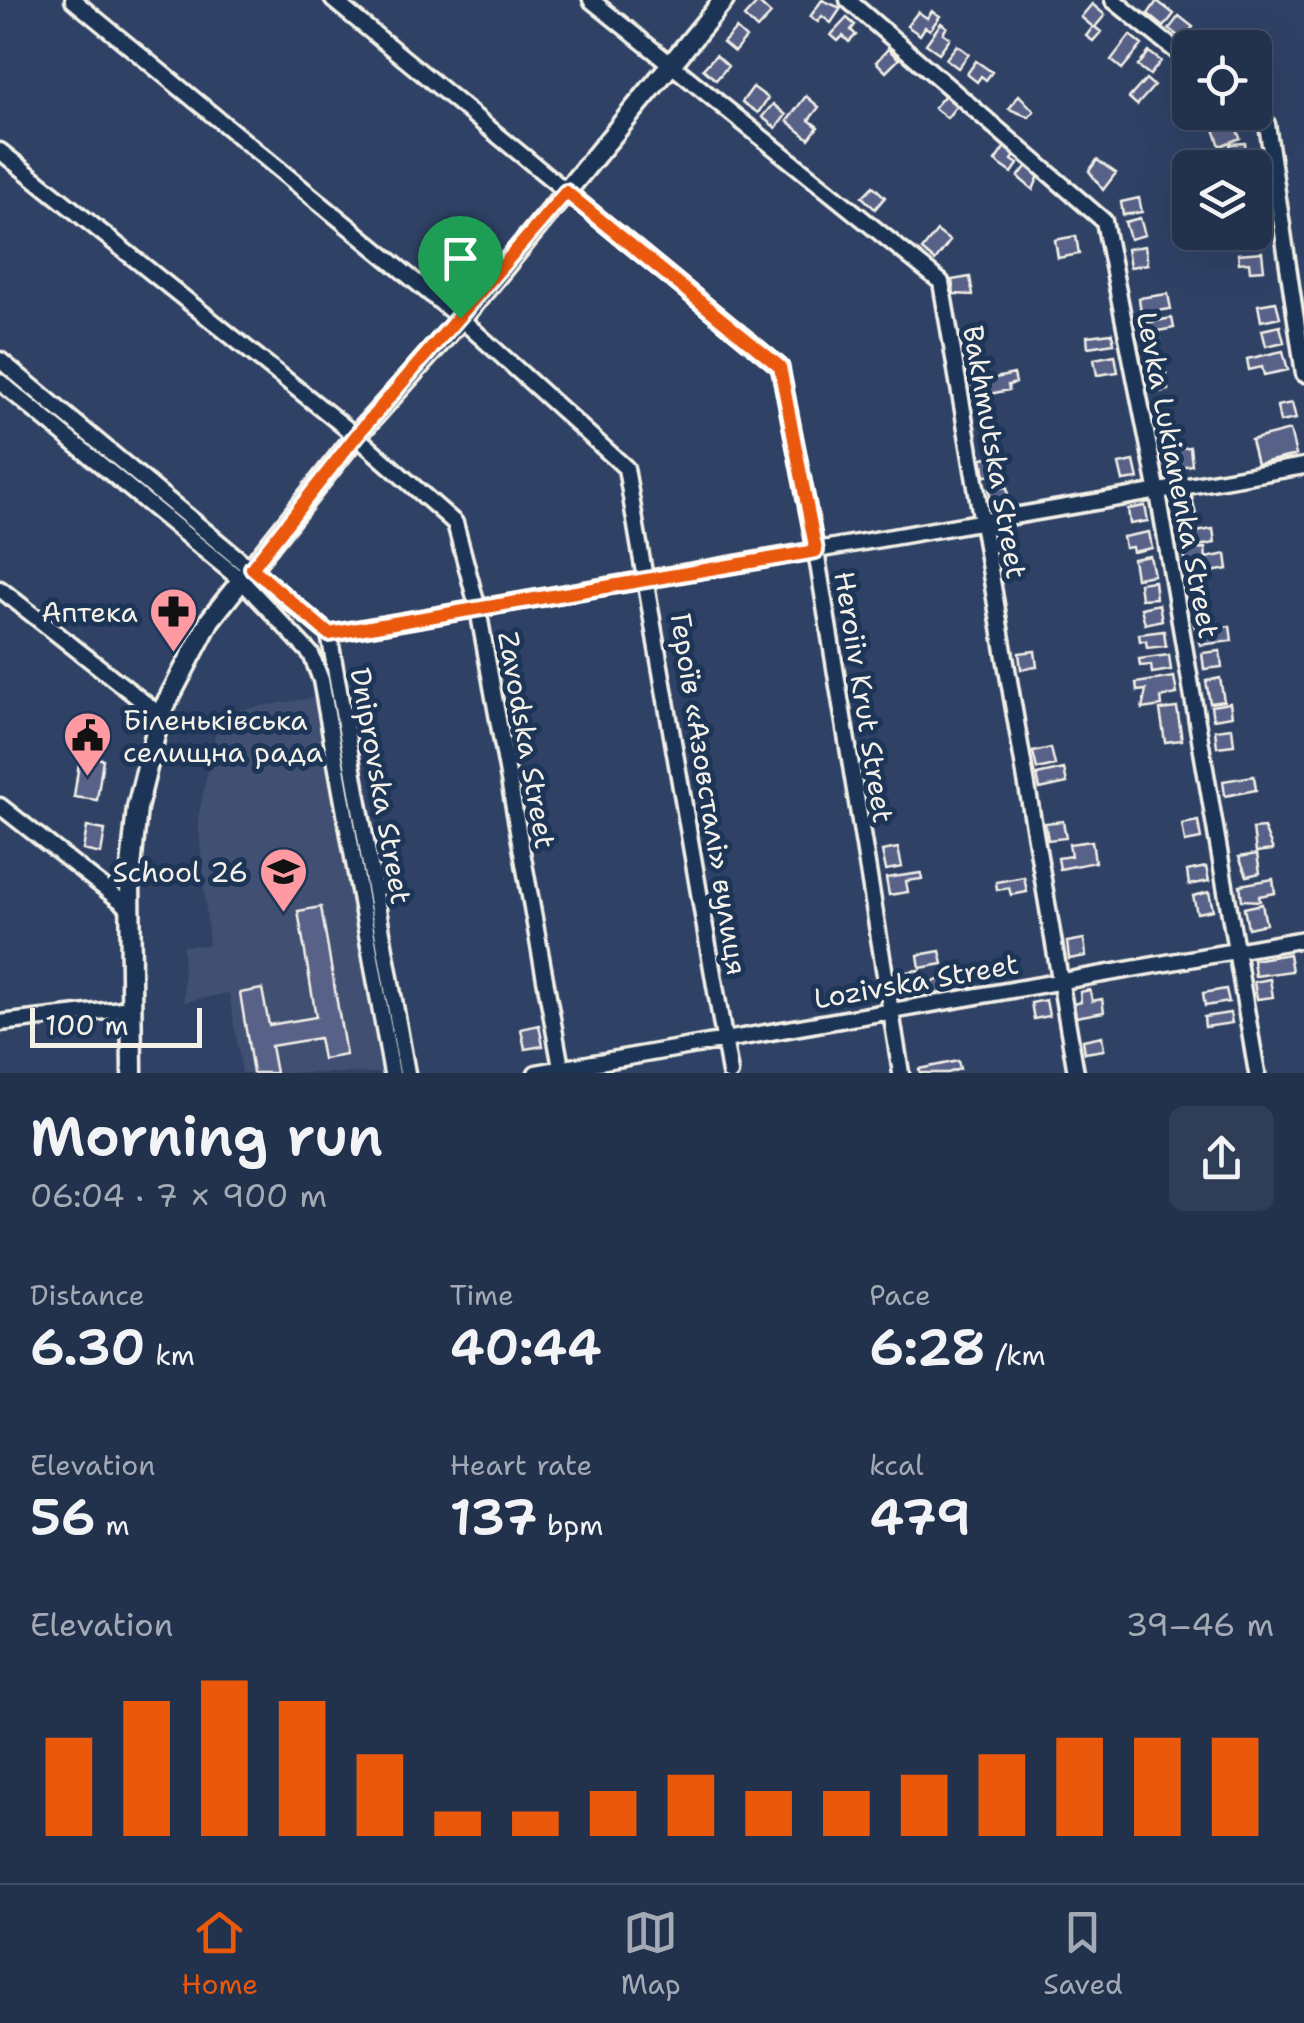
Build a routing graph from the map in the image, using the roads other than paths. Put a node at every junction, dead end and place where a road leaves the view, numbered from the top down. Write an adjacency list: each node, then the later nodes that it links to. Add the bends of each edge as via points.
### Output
1 (73, 0): 12 (street, Героїв «Азовсталі» вулиця)
2 (333, 0): 11 (street, Heroiiv Krut Street)
3 (591, 0): 8 (street, Bakhmutska Street)
4 (724, 0): 8 (street)
5 (848, 0): 18 (street, Levka Lukianenka Street, via 1104,222)
6 (1113, 0): 7 (street)
7 (1172, 48)
8 (670, 66): 11 (street); 19 (street, Bakhmutska Street, via 941,282)
9 (1267, 130): 14 (street)
10 (0, 151): 16 (street, Zavodska Street)
11 (566, 192): 12 (street); 20 (street, Heroiiv Krut Street, via 780,367)
12 (460, 318): 16 (street); 22 (street, Героїв «Азовсталі» вулиця, via 626,468)
13 (0, 360): 21 (street, Dniprovska Street)
14 (1304, 374)
15 (0, 382): 21 (street, Dniprovska Street)
16 (356, 436): 21 (street); 24 (street, Zavodska Street, via 455,524)
17 (1304, 466): 18 (street)
18 (1158, 493): 19 (street); 30 (street, Levka Lukianenka Street)
19 (982, 523): 20 (street); 31 (street, Bakhmutska Street)
20 (816, 551): 22 (street); 33 (street, Heroiiv Krut Street)
21 (247, 575): 25 (street, Dniprovska Street); 26 (street, via 210,620); 38 (street, Dniprovska Street, via 312,654 321,680)
22 (648, 580): 24 (street); 35 (street, Героїв «Азовсталі» вулиця)
23 (0, 590): 26 (street)
24 (478, 608): 25 (street); 36 (street, Zavodska Street)
25 (329, 634): 39 (street, Dniprovska Street)
26 (160, 715): 28 (street, via 137,808)
27 (0, 806): 28 (street)
28 (131, 910): 32 (street)
29 (1304, 939): 30 (street, Lozivska Street)
30 (1236, 951): 31 (street, Lozivska Street); 44 (street, Levka Lukianenka Street)
31 (1060, 982): 33 (street, Lozivska Street); 43 (street, Bakhmutska Street)
32 (131, 1008): 34 (street); 37 (street)
33 (890, 1011): 35 (street, Lozivska Street); 42 (street, Heroiiv Krut Street)
34 (0, 1022)
35 (724, 1040): 36 (street, Lozivska Street); 41 (street, Героїв «Азовсталі» вулиця)
36 (561, 1071): 40 (street, Lozivska Street)
37 (132, 1073)
38 (392, 1073)
39 (407, 1073)
40 (536, 1073)
41 (730, 1073)
42 (901, 1073)
43 (1076, 1073)
44 (1256, 1073)

